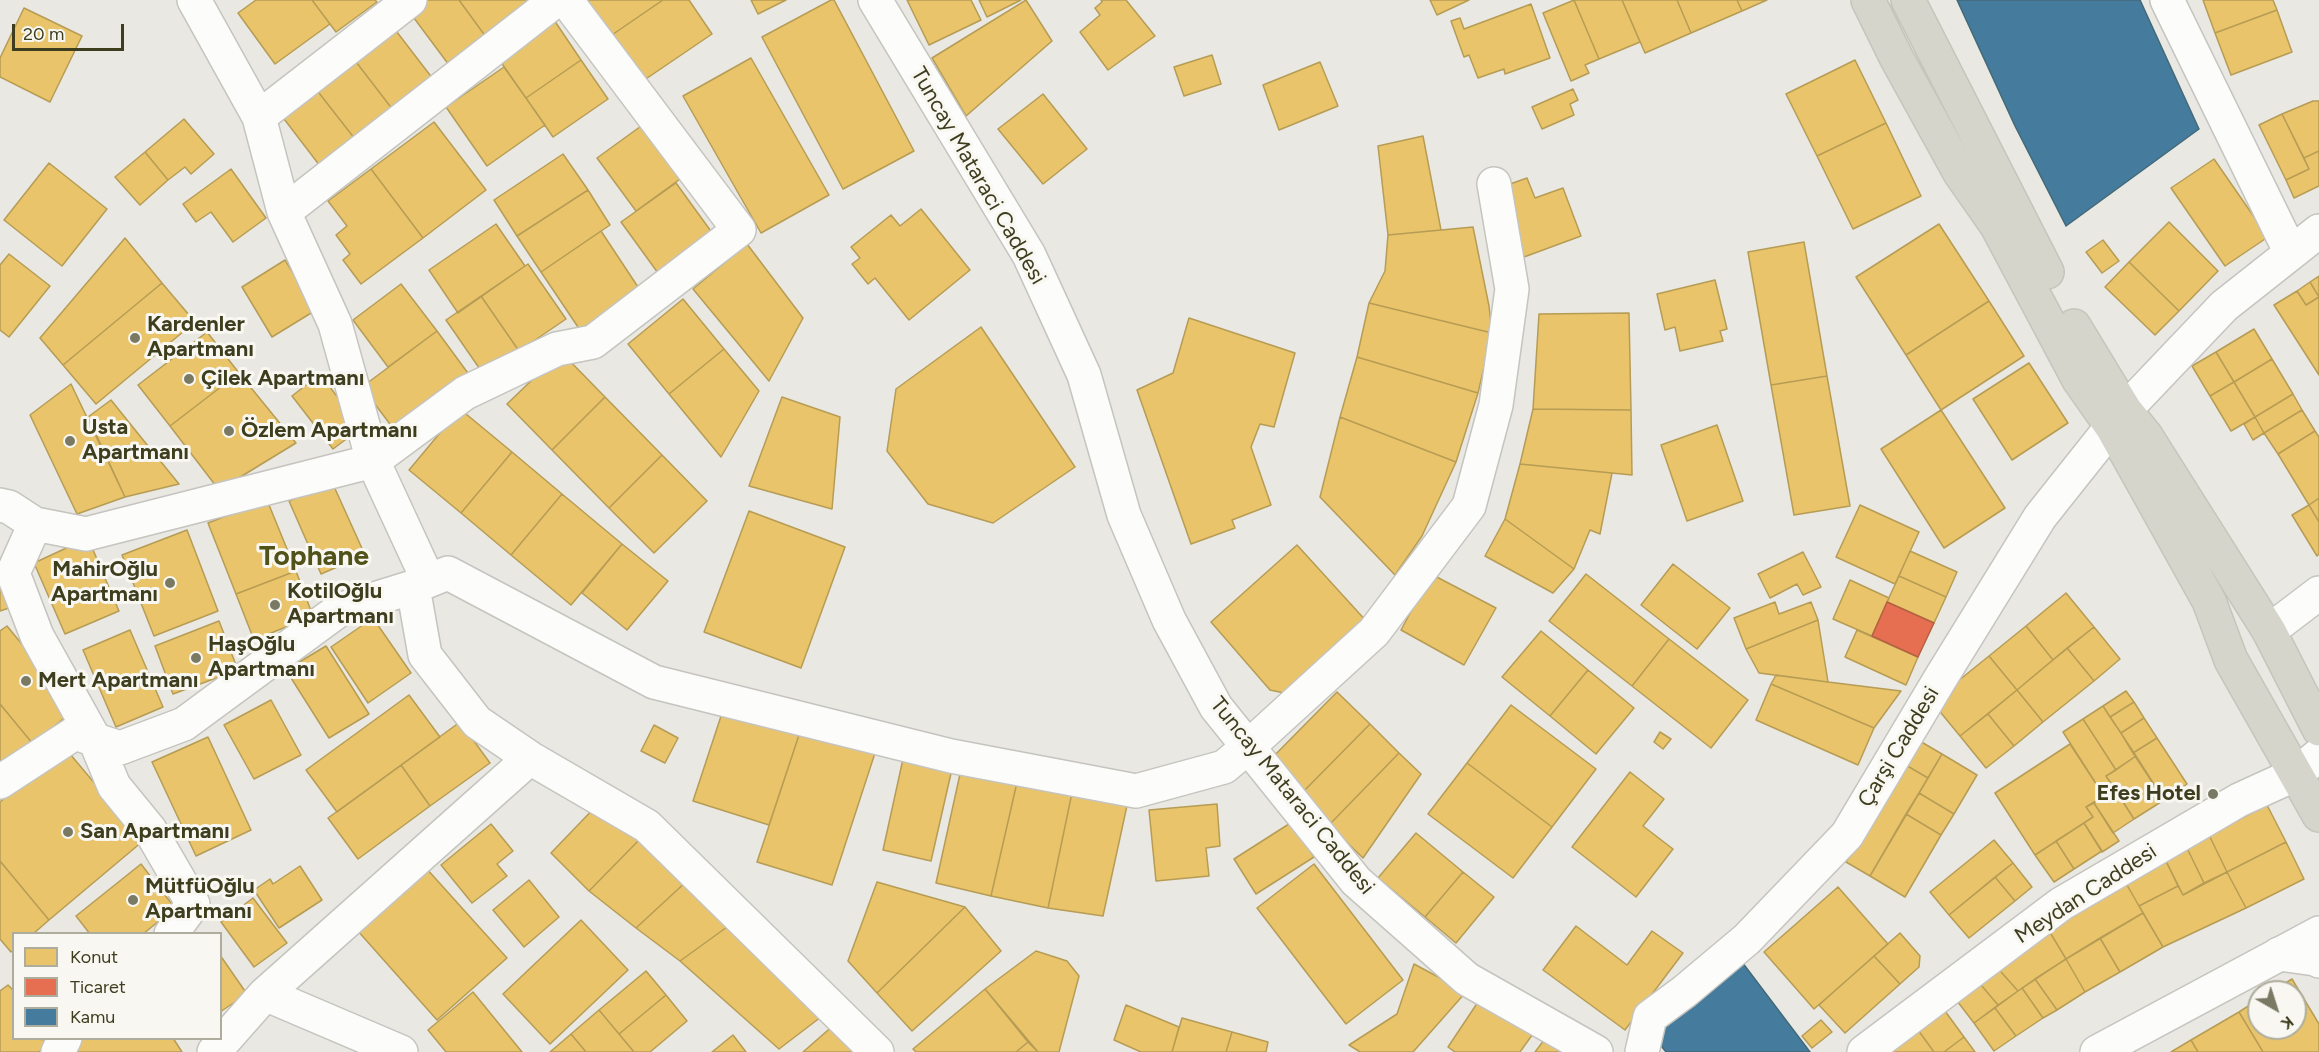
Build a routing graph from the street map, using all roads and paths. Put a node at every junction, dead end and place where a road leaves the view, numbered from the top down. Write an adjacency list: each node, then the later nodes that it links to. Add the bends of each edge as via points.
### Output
1 (194, 0): 9 (street)
2 (410, 0): 9 (street)
3 (556, 0): 11 (street)
4 (566, 0): 15 (street, via 739,230 592,342 557,349 465,393)
5 (875, 0): 23 (street, Tuncay Mataraci Caddesi, via 1029,255 1084,375 1124,515 1169,620 1216,707)
6 (1868, 0): 14 (main road, via 1960,173 1996,226 2079,380)
7 (1908, 0): 14 (main road)
8 (2167, 0): 13 (street)
9 (260, 117): 11 (street)
10 (1494, 184): 23 (street, via 1512,289 1496,405 1469,506 1374,632)
11 (284, 212): 15 (street, via 335,324)
12 (2319, 231): 13 (street, Çarşi Caddesi)
13 (2291, 253): 14 (street, Çarşi Caddesi, via 2224,306)
14 (2118, 419): 20 (main road, via 2146,436); 25 (main road, via 2209,601 2231,660); 37 (street, Çarşi Caddesi, via 2040,518 1847,835 1747,939 1650,1017)
15 (373, 461): 17 (street, via 86,534); 18 (street)
16 (0, 505): 17 (street)
17 (35, 524): 22 (street, via 13,573 37,636)
18 (421, 584): 22 (street, via 339,610 184,724 120,748); 23 (street, via 448,573 654,682 951,756 1136,791 1224,767); 24 (street, via 425,655 477,722)
19 (2319, 593): 20 (street)
20 (2270, 631): 21 (main road)
21 (2319, 729)
22 (95, 740): 26 (street, via 75,733); 28 (street, via 114,786 150,830 194,904)
23 (1248, 747): 36 (street, Tuncay Mataraci Caddesi, via 1356,881 1441,957 1467,979)
24 (530, 758): 32 (street); 35 (street, via 647,826)
25 (2307, 765): 27 (main road); 38 (street, Meydan Caddesi, via 2061,904)
26 (0, 782)
27 (2319, 815)
28 (172, 932)
29 (2319, 933): 30 (street)
30 (2279, 954): 31 (street); 39 (street)
31 (2319, 961)
32 (265, 994): 33 (street); 34 (street)
33 (214, 1052)
34 (401, 1052)
35 (877, 1052)
36 (1596, 1052)
37 (1642, 1052)
38 (1864, 1052)
39 (2097, 1052)

